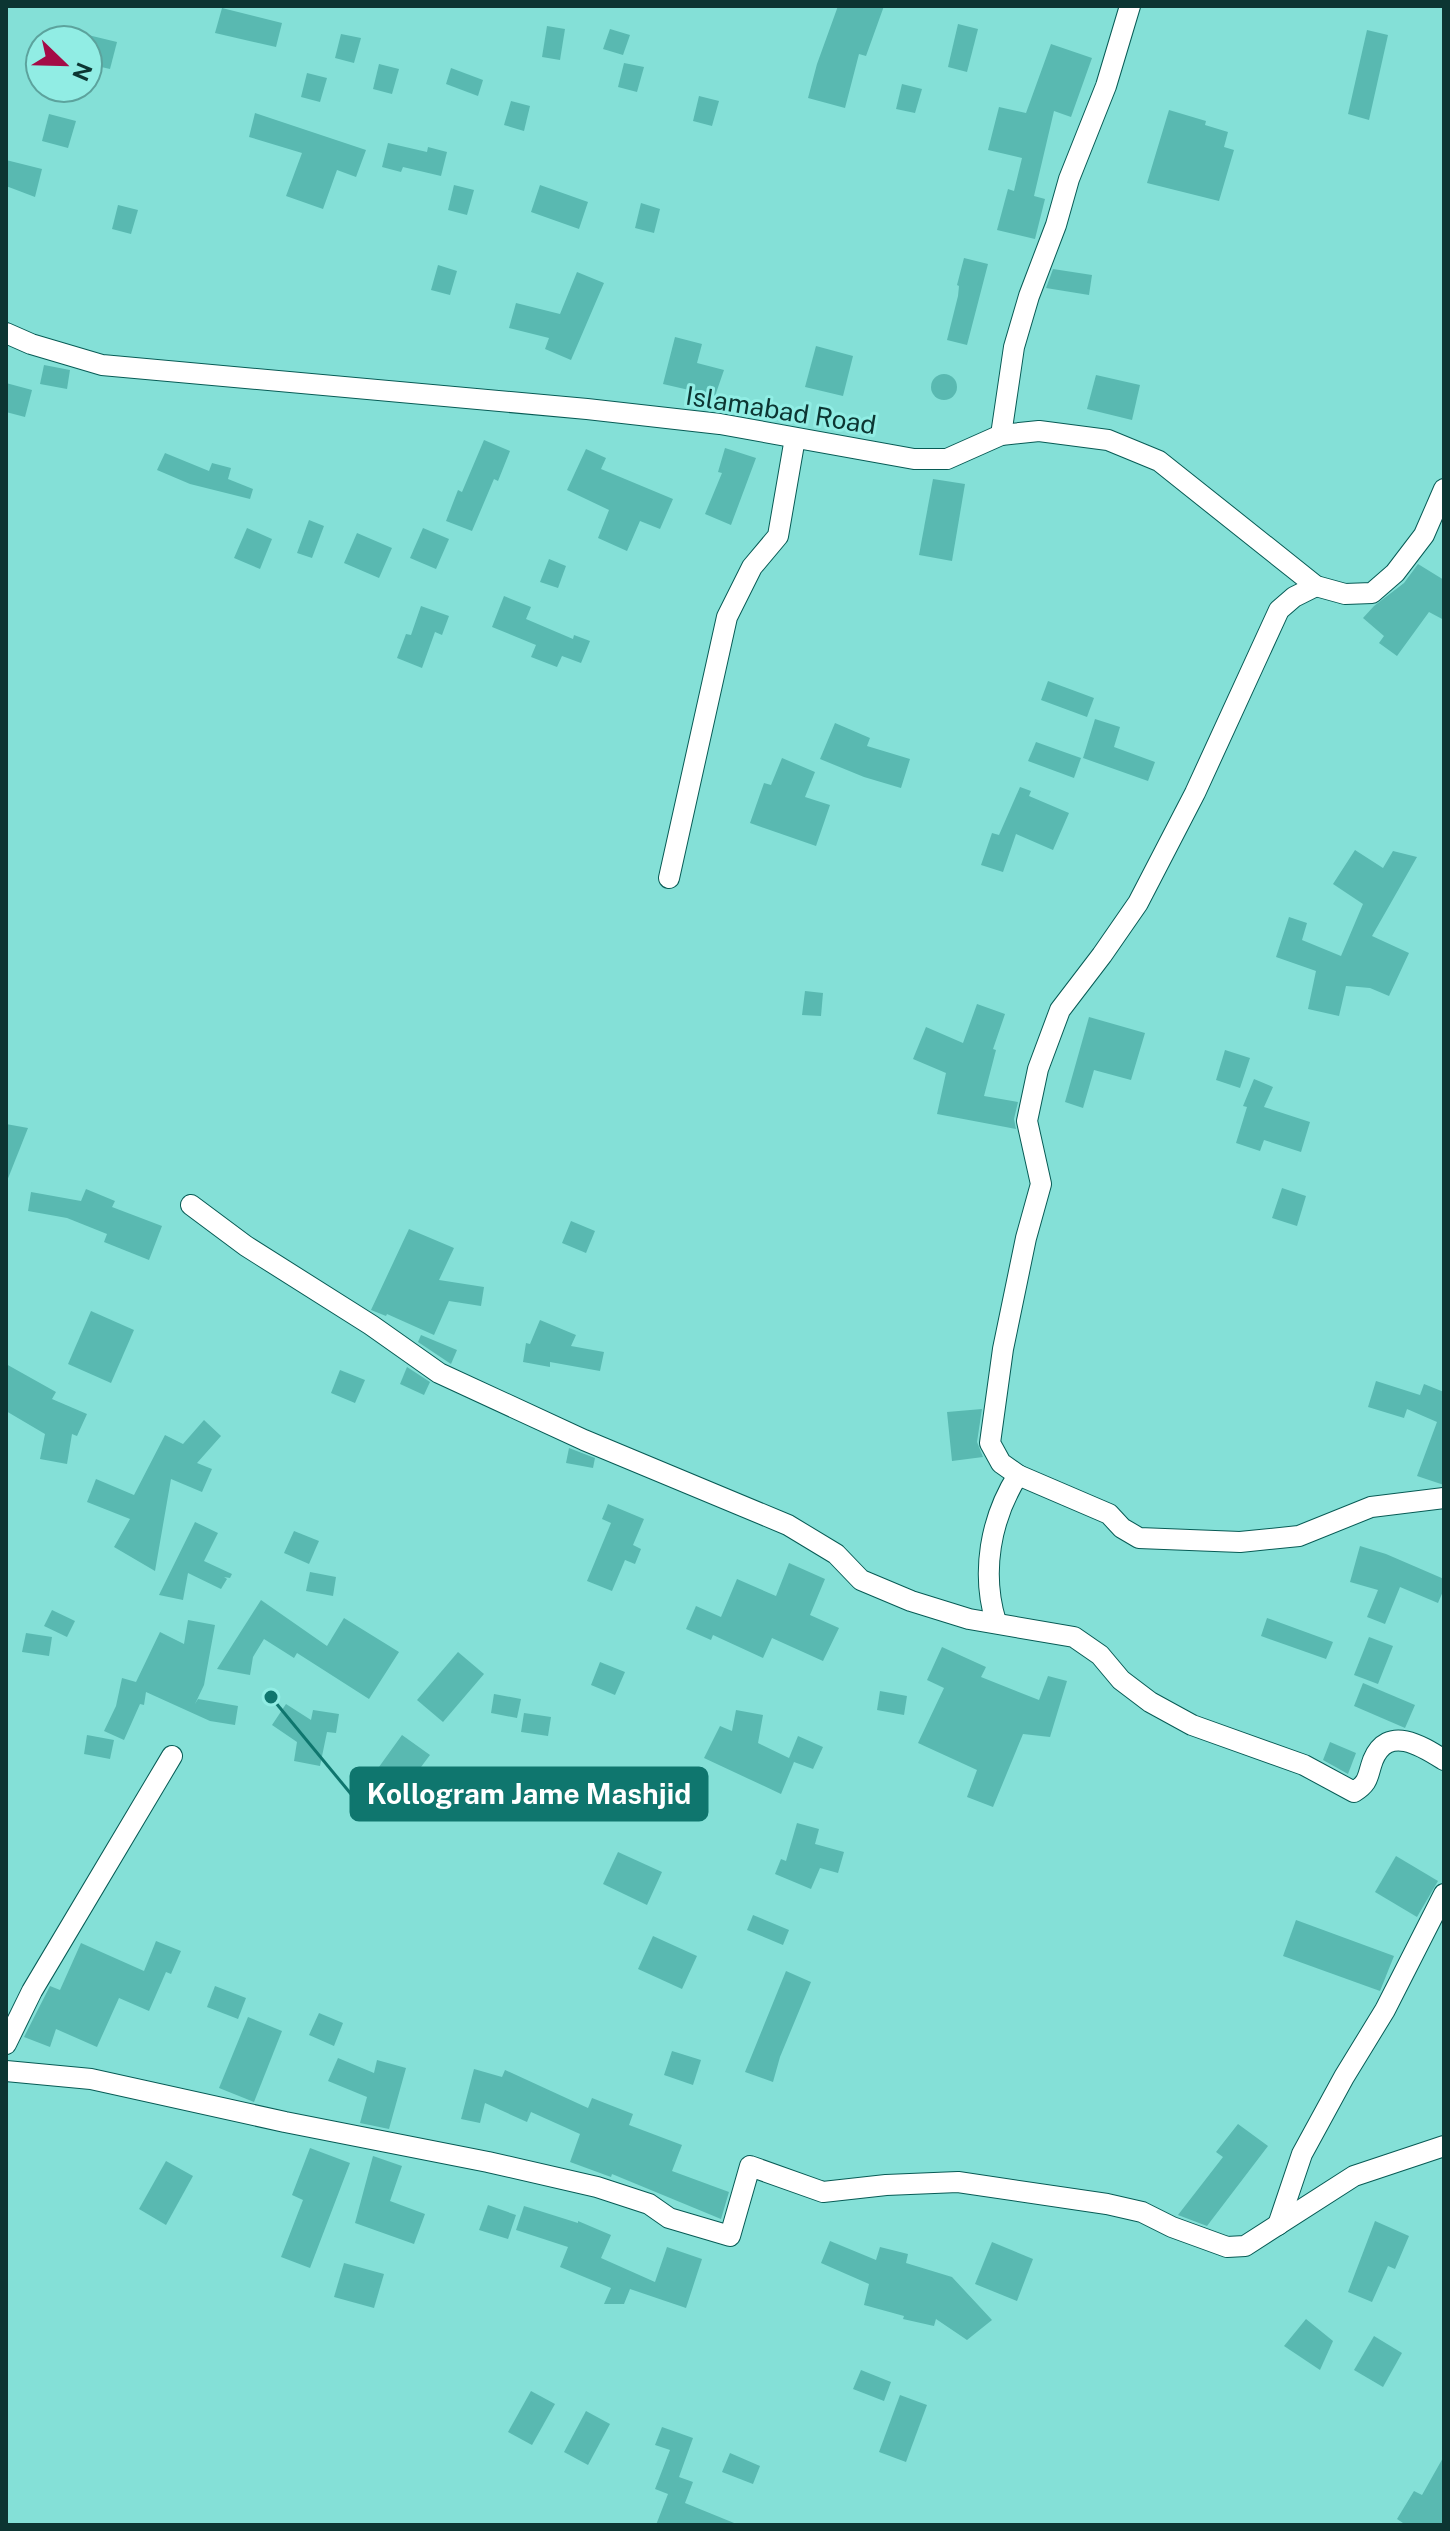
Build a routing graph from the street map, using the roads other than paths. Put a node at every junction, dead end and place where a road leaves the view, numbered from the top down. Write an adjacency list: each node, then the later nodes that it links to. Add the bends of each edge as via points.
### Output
1 (1130, 6): 3 (street, via 1029,296 1014,347)
2 (6, 333): 4 (street, Islamabad Road, via 102,365 587,409)
3 (1001, 435): 4 (street, Islamabad Road, via 947,459 914,459); 6 (street, Islamabad Road, via 1039,431 1108,440 1159,461)
4 (795, 438): 7 (street, via 778,536 752,567 727,617)
5 (1444, 489): 6 (street, Islamabad Road, via 1424,535 1372,593 1345,594)
6 (1316, 586): 9 (street, via 1279,610 1138,903 1060,1010 1038,1069 1027,1121 1041,1184 1006,1335 990,1443 1001,1463)
7 (669, 878)
8 (191, 1205): 11 (street, via 439,1373 788,1525 836,1554 861,1580 911,1601)
9 (1018, 1475): 10 (street, via 1109,1514 1139,1538 1240,1542 1299,1536 1371,1507); 11 (street, via 1003,1499 992,1539 988,1595)
10 (1444, 1498)
11 (996, 1622): 13 (street, via 1074,1637 1160,1708 1192,1725 1304,1765 1354,1792 1366,1784 1375,1756 1398,1740 1419,1743)
12 (172, 1756): 15 (street)
13 (1444, 1760)
14 (1444, 1894): 18 (street, via 1302,2154)
15 (6, 2044)
16 (6, 2071): 18 (street, via 91,2079 556,2177 649,2204 669,2218 730,2236 750,2166 823,2192 958,2182 1107,2204 1142,2212 1227,2247 1245,2246)
17 (1444, 2146): 18 (street, via 1354,2176)
18 (1278, 2225)

